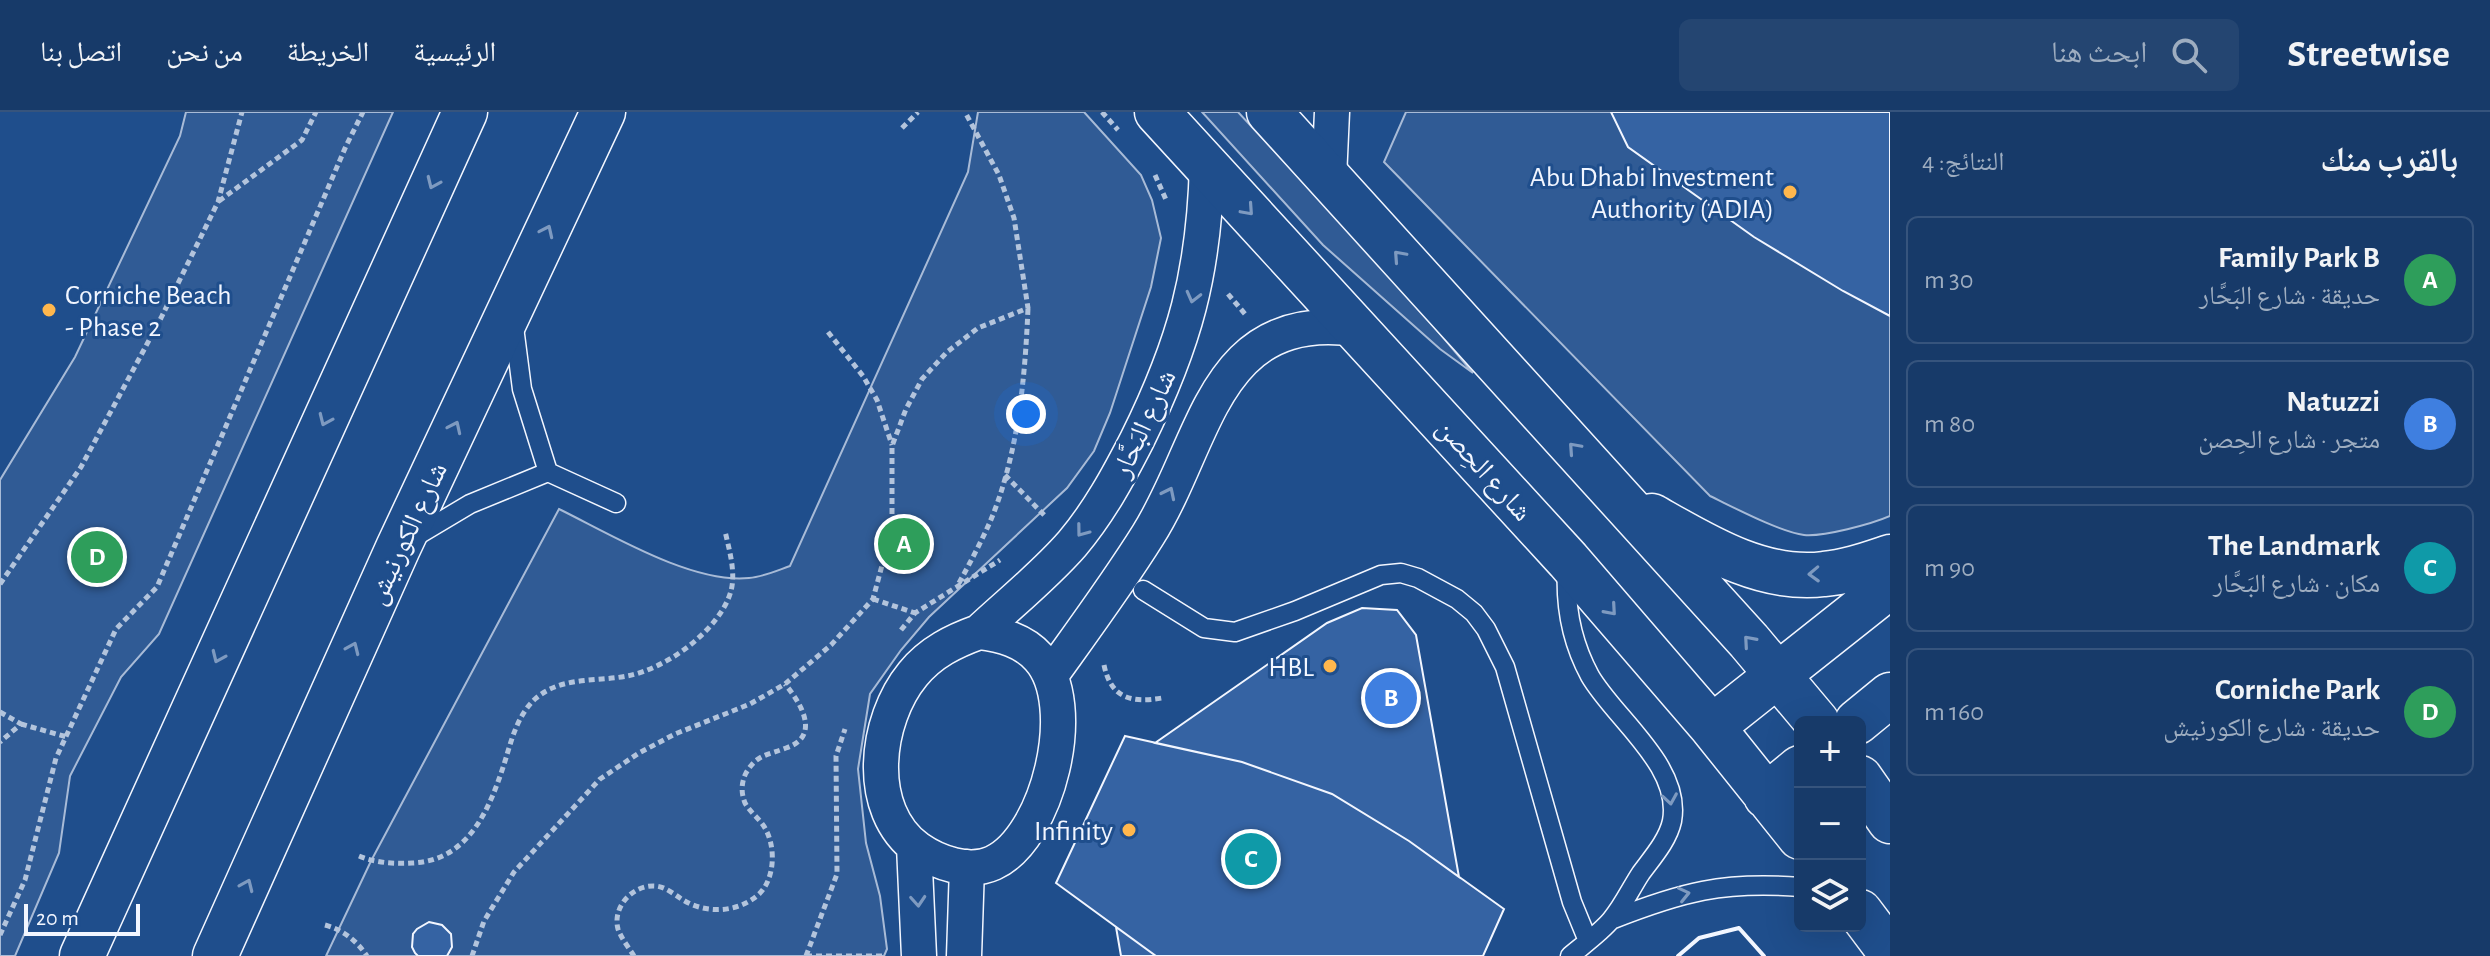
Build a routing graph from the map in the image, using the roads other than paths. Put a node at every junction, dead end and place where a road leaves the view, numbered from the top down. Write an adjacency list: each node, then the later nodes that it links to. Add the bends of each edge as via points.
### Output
1 (465, 112): 37 (main road, one-way to 37)
2 (603, 112): 8 (main road, شارع الكورنيش, one-way to 2)
3 (1269, 112): 7 (main road)
4 (1332, 112): 7 (street)
5 (1140, 123): 6 (main road, شارع الحِصن)
6 (1207, 165): 9 (main road, شارع الحِصن, one-way to 9); 18 (street, شارع البَحَّار, one-way to 18, via 1196,285 1156,402 1110,493 1074,541)
7 (1329, 178): 11 (main road, one-way to 7)
8 (513, 301): 10 (lane, via 522,389); 13 (main road, شارع الكورنيش, one-way to 8)
9 (1356, 329): 15 (main road, شارع الحِصن); 19 (street, شارع البَحَّار, one-way to 9, via 1149,533 1226,378 1265,341 1332,325)
10 (548, 472): 12 (lane); 13 (lane, via 470,504)
11 (1618, 497): 14 (main road, one-way to 11, via 1823,575 1789,574 1709,548); 20 (main road, one-way to 11)
12 (616, 503)
13 (398, 548): 38 (main road, شارع الكورنيش, one-way to 13)
14 (1890, 557)
15 (1568, 560): 24 (main road, شارع الحِصن, one-way to 24); 33 (lane, one-way to 33, via 1566,591 1578,650 1591,677 1658,765 1673,800 1672,823 1660,848)
16 (1890, 586): 20 (main road)
17 (1143, 590): 35 (lane, via 1204,628 1235,632 1381,575 1418,578 1457,599 1486,629 1505,667 1572,902)
18 (979, 632): 19 (street, via 1022,643); 30 (street, via 932,655 906,685 889,722 882,791 893,821)
19 (1051, 675): 31 (street, via 1059,725 1047,786 1008,852 982,867)
20 (1779, 675): 22 (main road); 24 (main road)
21 (1890, 695): 23 (main road)
22 (1812, 716)
23 (1864, 716)
24 (1712, 727): 27 (main road, شارع الحِصن)
25 (1794, 773): 27 (main road)
26 (1866, 787): 28 (main road)
27 (1766, 796): 29 (main road, شارع الحِصن)
28 (1890, 821)
29 (1794, 830)
30 (914, 846): 31 (street, via 939,861); 39 (street, one-way to 39)
31 (967, 867): 40 (street)
32 (1794, 887): 33 (lane, one-way to 32, via 1712,887)
33 (1611, 920): 35 (lane)
34 (1866, 920): 36 (main road)
35 (1588, 941): 41 (lane)
36 (1890, 952)
37 (82, 956)
38 (215, 956)
39 (919, 956)
40 (964, 956)
41 (1570, 956)

